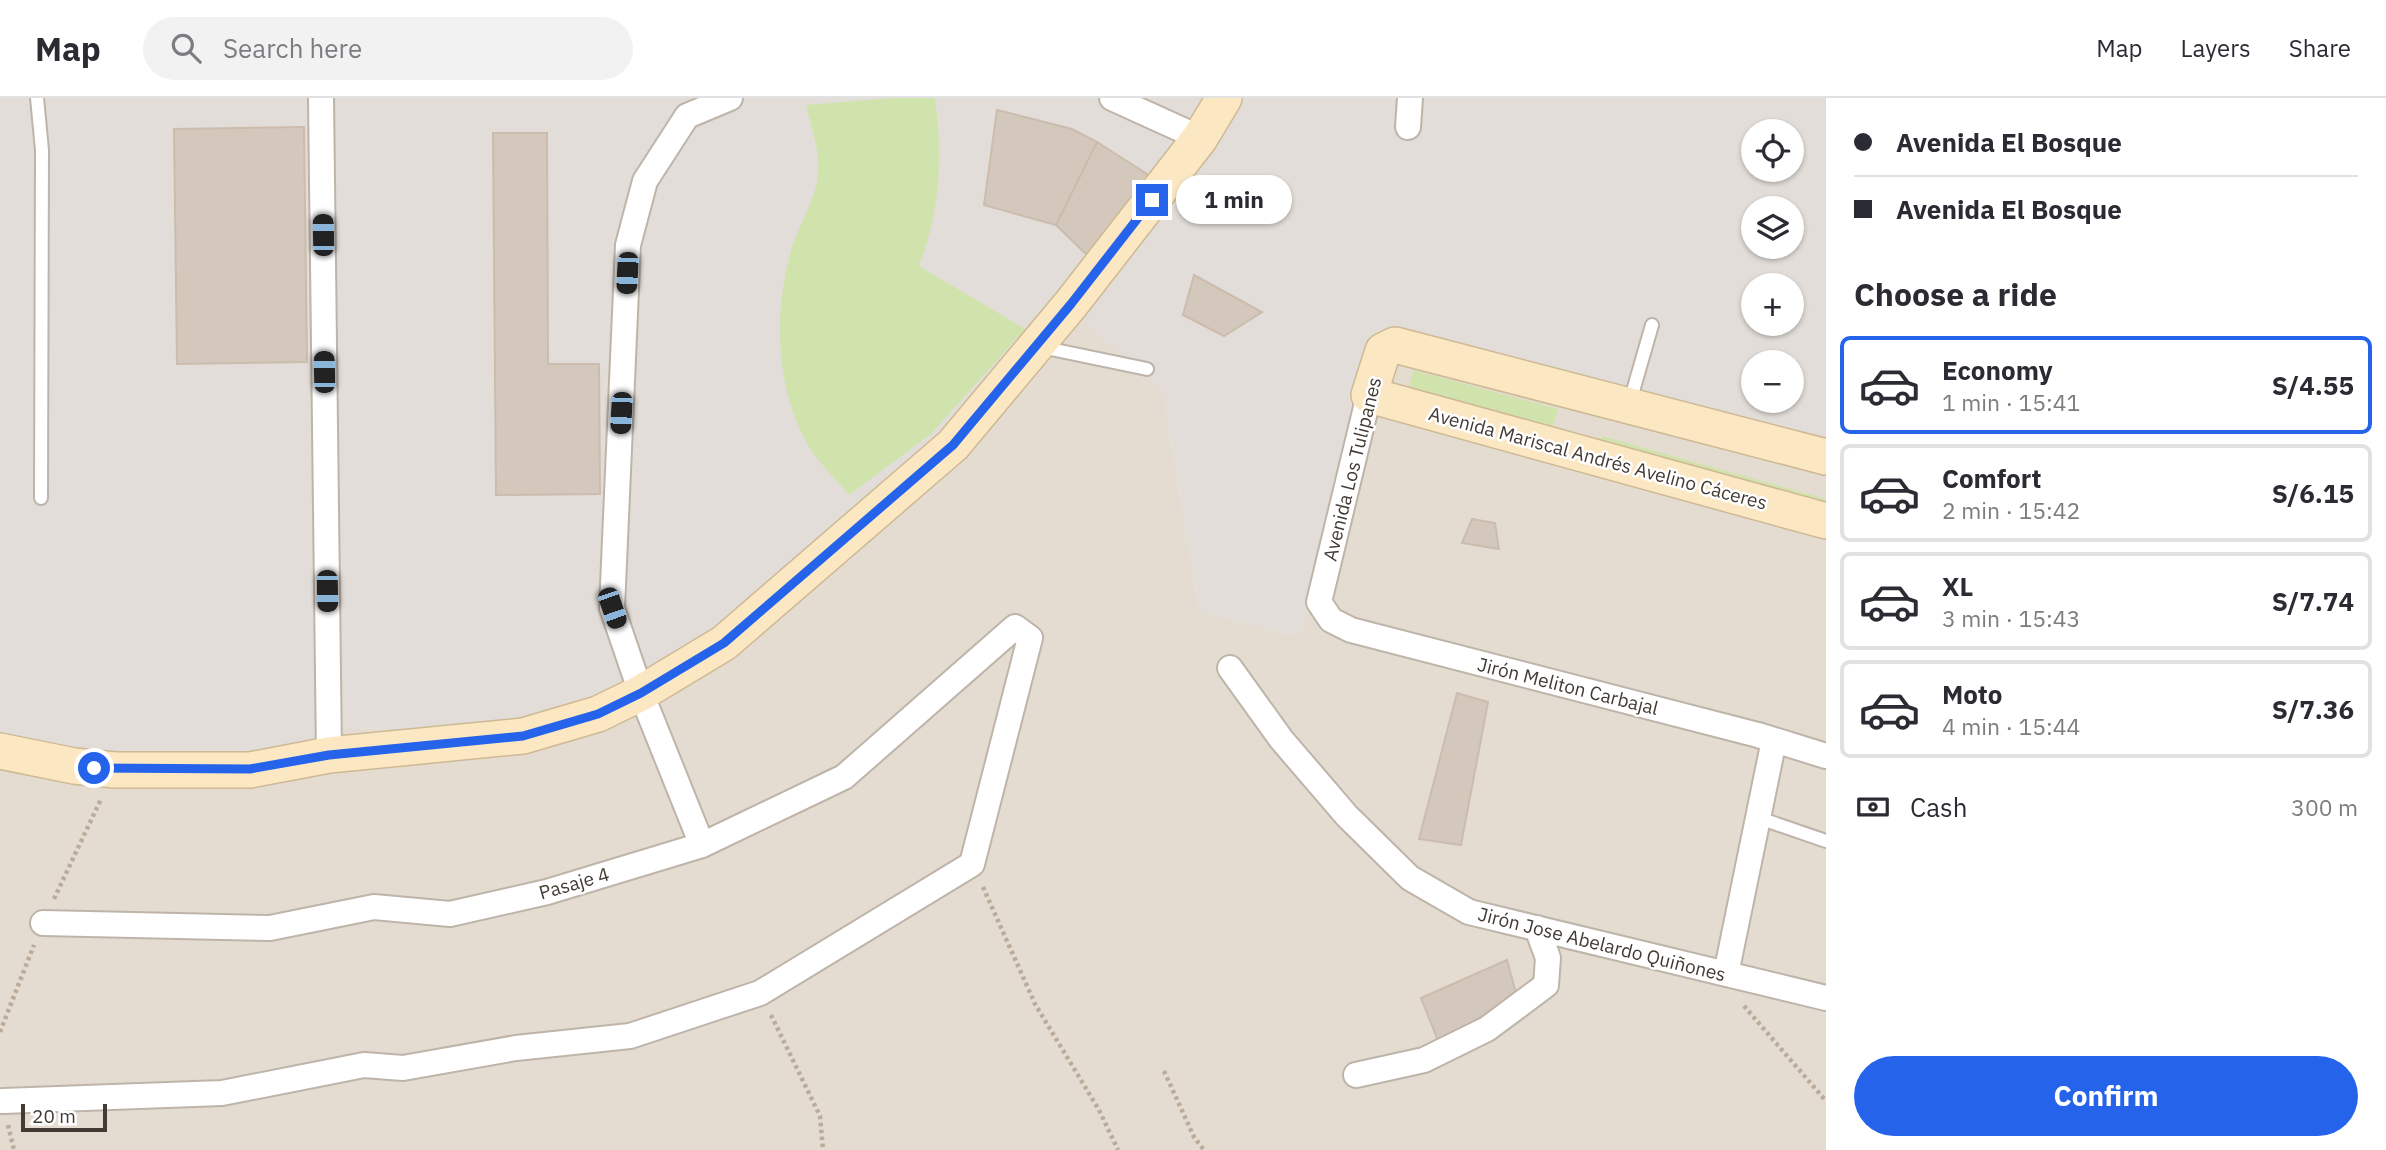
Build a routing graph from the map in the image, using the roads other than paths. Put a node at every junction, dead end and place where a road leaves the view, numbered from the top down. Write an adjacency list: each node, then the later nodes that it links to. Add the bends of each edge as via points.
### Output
1 (37, 98): 17 (lane, via 42,150)
2 (321, 98): 24 (street)
3 (730, 98): 21 (street, via 687,116 645,181 628,245 612,608)
4 (1112, 98): 8 (street)
5 (1224, 98): 8 (street)
6 (1410, 98): 7 (street)
7 (1408, 127)
8 (1200, 138): 10 (street)
9 (1652, 325): 14 (lane)
10 (1036, 346): 11 (lane); 21 (street, via 943,454 724,643)
11 (1147, 369)
12 (1585, 394): 13 (street, Avenida Los Tulipanes, via 1395,345 1383,351); 14 (street); 15 (street)
13 (1369, 395): 15 (street, Avenida Mariscal Andrés Avelino Cáceres); 19 (street, Avenida Los Tulipanes)
14 (1629, 405): 16 (street)
15 (1571, 450): 18 (street, Avenida Mariscal Andrés Avelino Cáceres)
16 (1826, 457)
17 (41, 498)
18 (1826, 521)
19 (1320, 602): 22 (street, Jirón Meliton Carbajal, via 1331,620 1352,631)
20 (1230, 668): 30 (street, Jirón Jose Abelardo Quiñones, via 1281,739 1347,816 1410,878 1469,912)
21 (641, 693): 24 (street, via 598,714 523,736); 28 (street)
22 (1774, 740): 25 (street, Jirón Meliton Carbajal); 26 (street)
23 (0, 751): 24 (street, via 115,770 250,769)
24 (329, 755)
25 (1826, 756)
26 (1759, 818): 27 (lane); 31 (street)
27 (1826, 841)
28 (702, 845): 29 (street, Pasaje 4, via 547,892 450,914 374,907 270,928); 34 (street, Pasaje 4, via 844,777 1015,627 1030,638 972,864 760,993 630,1036 516,1048 403,1068 364,1065 222,1093)
29 (43, 923)
30 (1537, 928): 31 (street, Jirón Jose Abelardo Quiñones); 33 (street, via 1548,958 1546,985 1487,1029 1424,1060)
31 (1726, 974): 32 (street, Jirón Jose Abelardo Quiñones)
32 (1826, 998)
33 (1356, 1075)
34 (3, 1101)

